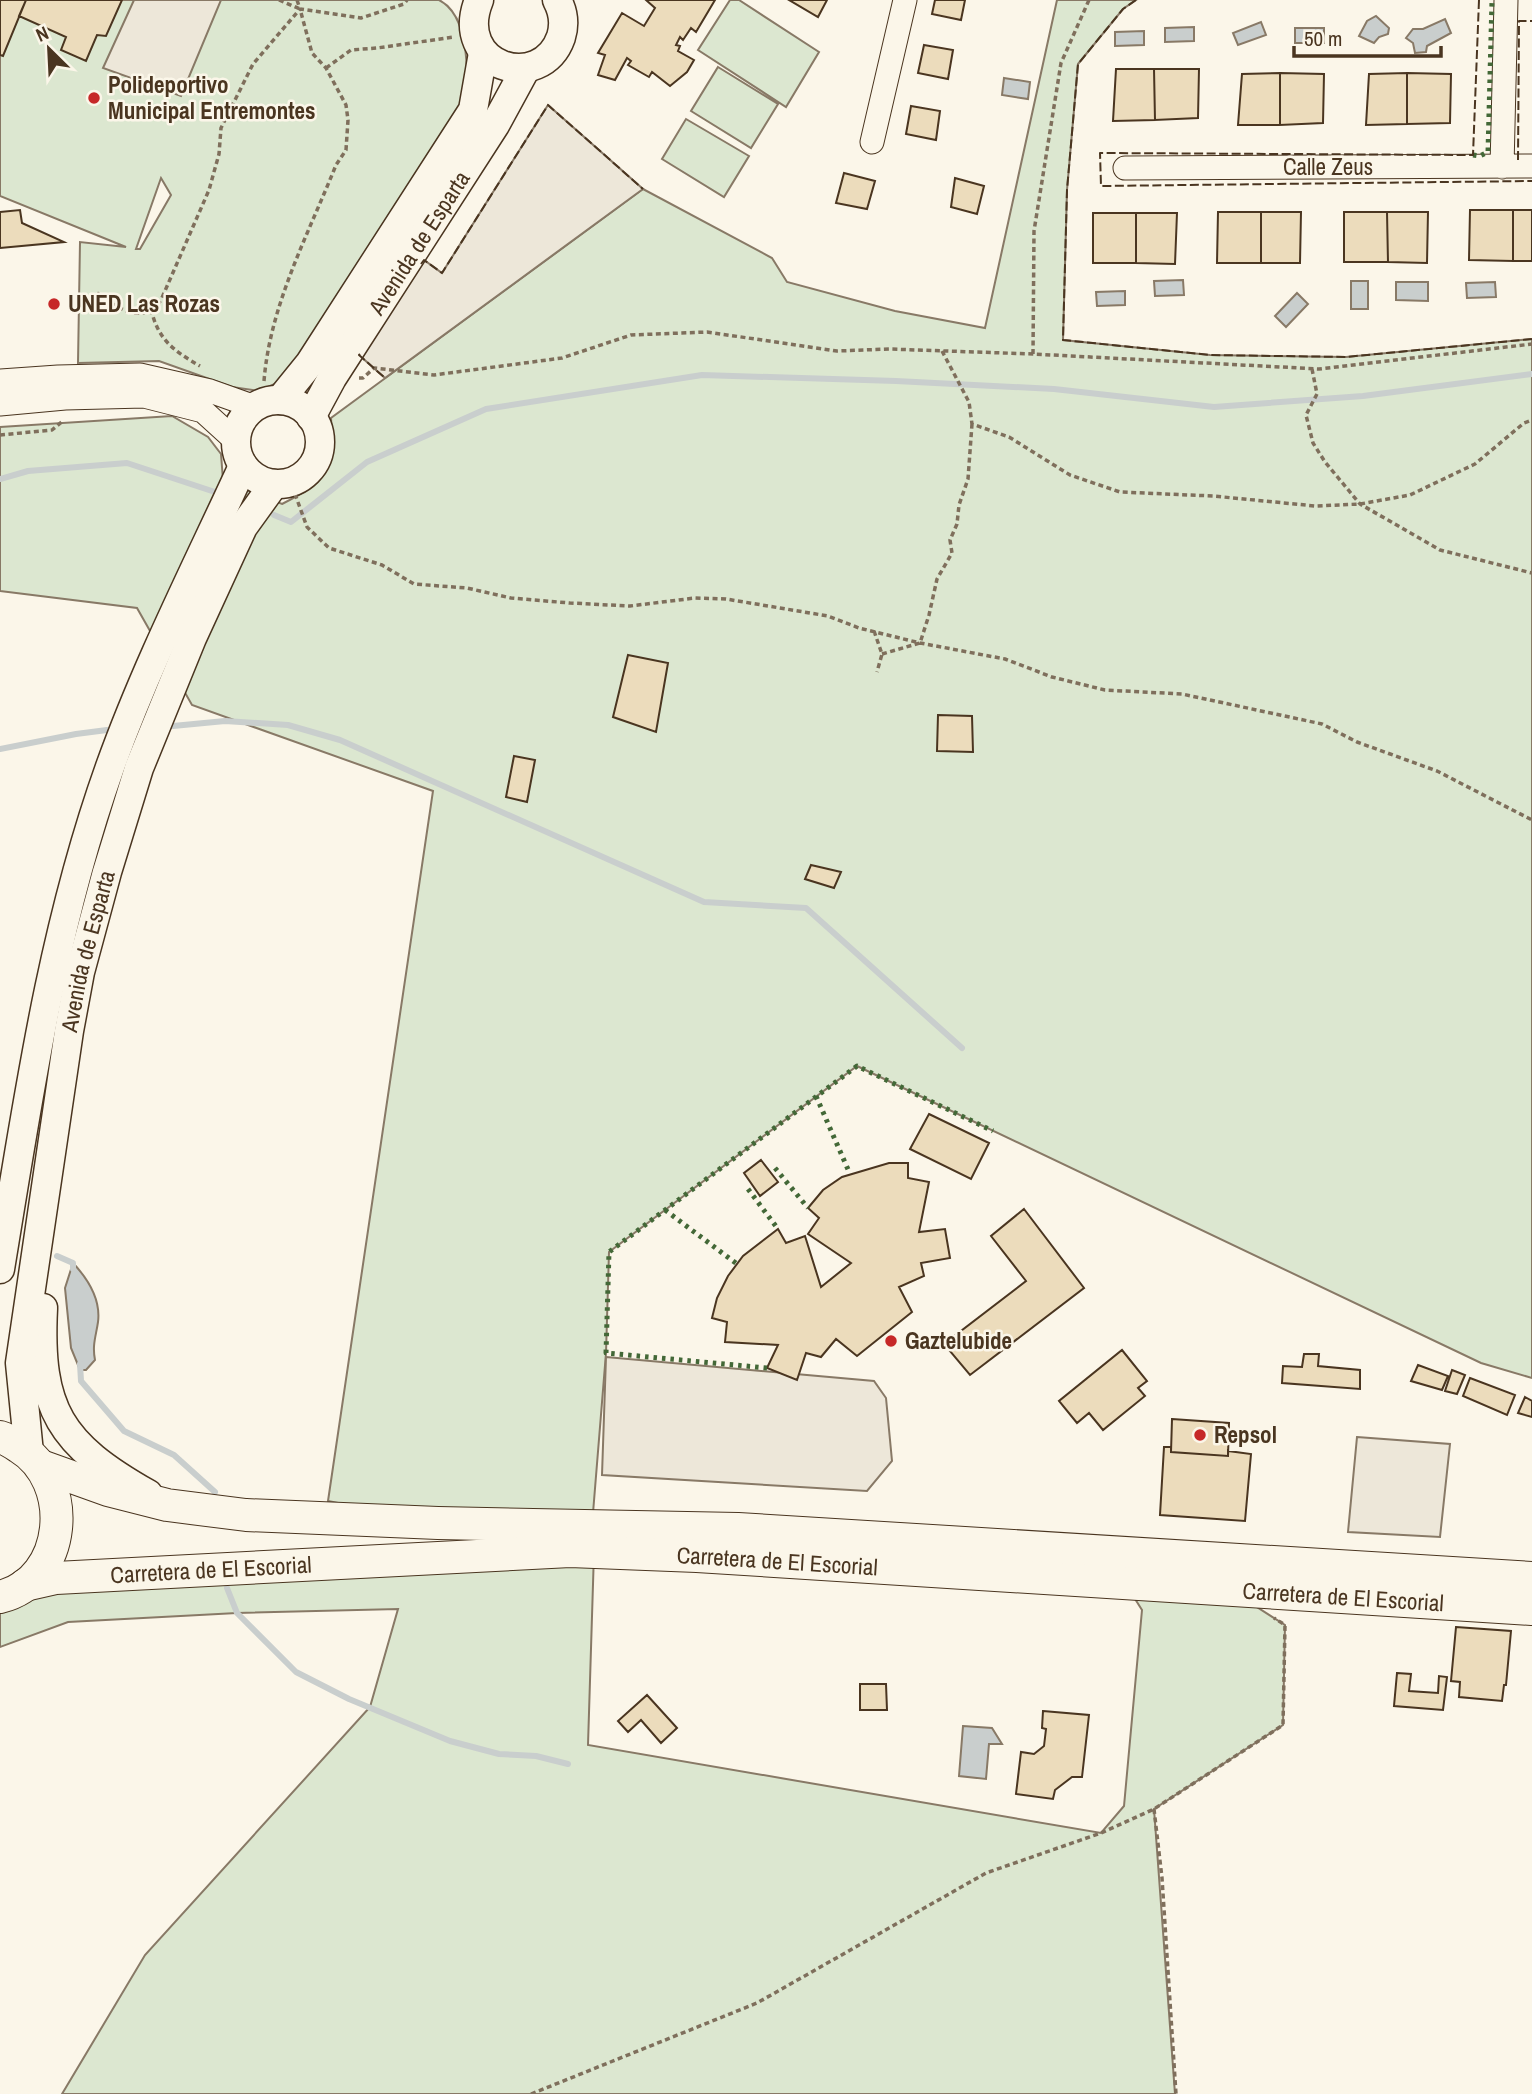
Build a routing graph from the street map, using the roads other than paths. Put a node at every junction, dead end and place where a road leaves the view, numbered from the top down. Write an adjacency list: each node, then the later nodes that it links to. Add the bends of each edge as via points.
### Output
1 (905, 0): 6 (street)
2 (1506, 0): 8 (street)
3 (559, 1): 5 (main road, via 563,31 558,44 550,55)
4 (473, 20): 5 (main road, via 496,63); 12 (main road, Avenida de Esparta, via 473,110 310,363)
5 (526, 68): 13 (main road, Avenida de Esparta, via 495,125 332,377)
6 (872, 142)
7 (1532, 166): 8 (street, Calle Zeus)
8 (1502, 167): 9 (street, Calle Zeus)
9 (1125, 168)
10 (0, 382): 12 (street, via 140,375)
11 (0, 404): 14 (street, via 144,396 203,411)
12 (266, 404): 13 (main road, via 298,405); 14 (main road, via 245,416 238,428)
13 (311, 417): 15 (main road, via 320,438 319,449 301,478)
14 (239, 454): 15 (main road, via 257,479); 17 (main road, Avenida de Esparta, via 110,767 72,893 41,1020)
15 (282, 483): 16 (main road, Avenida de Esparta, via 243,527 139,768 80,972)
16 (51, 1151): 19 (main road, Avenida de Esparta, via 20,1363); 20 (main road, via 41,1335 47,1390 68,1433 88,1455)
17 (0, 1269)
18 (0, 1437): 19 (highway, Carretera de El Escorial)
19 (35, 1459): 20 (highway, Carretera de El Escorial, via 108,1490); 22 (highway, via 53,1489 58,1515 55,1541 43,1566)
20 (167, 1505): 21 (highway, Carretera de El Escorial, via 246,1515 751,1530)
21 (1532, 1578)
22 (12, 1591): 23 (highway, Carretera de El Escorial, via 56,1578 570,1551)
23 (1532, 1609)

